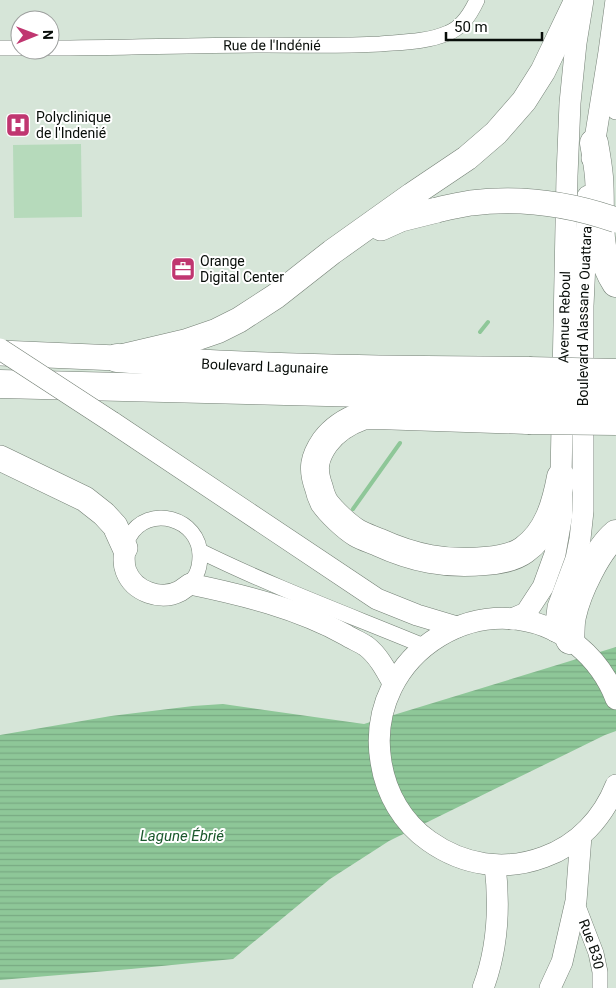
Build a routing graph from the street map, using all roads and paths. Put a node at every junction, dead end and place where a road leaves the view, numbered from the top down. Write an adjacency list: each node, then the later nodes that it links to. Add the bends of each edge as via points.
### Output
1 (477, 0): 5 (street, Rue de l'Indénié, via 466,20 450,32 400,43)
2 (577, 0): 10 (highway, via 543,71 496,133 467,158)
3 (583, 0): 20 (main road, Avenue Reboul, via 570,103)
4 (616, 0): 6 (main road, Boulevard Alassane Ouattara)
5 (60, 48)
6 (608, 54): 7 (street); 8 (main road, Boulevard Alassane Ouattara)
7 (616, 110)
8 (594, 143): 11 (highway, via 602,247 609,272); 27 (main road, Boulevard Alassane Ouattara, via 583,306 580,539 558,607)
9 (616, 220): 10 (highway, bridge, via 549,204 513,201 471,203 401,219)
10 (332, 252): 13 (highway, via 239,320 185,342)
11 (616, 283)
12 (0, 351): 13 (highway, Boulevard Lagunaire); 26 (main road, bridge, via 377,599)
13 (116, 358): 16 (highway, Boulevard Lagunaire, via 343,369)
14 (616, 373): 16 (highway, bridge)
15 (0, 384): 16 (highway, Boulevard Lagunaire)
16 (529, 396): 17 (highway, bridge); 18 (highway, bridge); 20 (highway, via 363,416 338,428 315,459 317,483 324,501 356,533 398,552 424,559 474,562 513,556 533,543 551,517)
17 (616, 399)
18 (616, 421)
19 (0, 458): 22 (highway, via 85,499 115,526)
20 (561, 477): 25 (main road, Avenue Reboul, via 562,514 555,554 543,587 526,613)
21 (616, 534): 27 (highway, via 595,560 575,603)
22 (124, 548): 23 (street, via 137,527 158,518 170,518 190,530); 24 (main road, via 127,572 143,591 168,595 180,592)
23 (200, 551): 24 (street, via 197,574); 28 (street, via 257,578)
24 (190, 584): 29 (main road, via 255,599 318,620 376,656 387,670)
25 (512, 619): 26 (main road, via 476,621); 27 (main road, via 532,622)
26 (457, 627): 28 (main road)
27 (569, 640): 30 (main road, via 601,670)
28 (424, 646): 29 (main road, via 409,660)
29 (389, 692): 33 (main road, via 382,714 379,753 387,787 395,803 407,821 441,850 462,859)
30 (616, 699)
31 (615, 793): 32 (main road)
32 (581, 836): 33 (main road, via 553,854 534,861); 34 (main road)
33 (495, 865): 35 (main road, via 498,895 496,937)
34 (576, 901): 36 (main road, via 562,962); 37 (street, Rue B30, via 596,953)
35 (483, 988)
36 (550, 988)
37 (600, 988)

